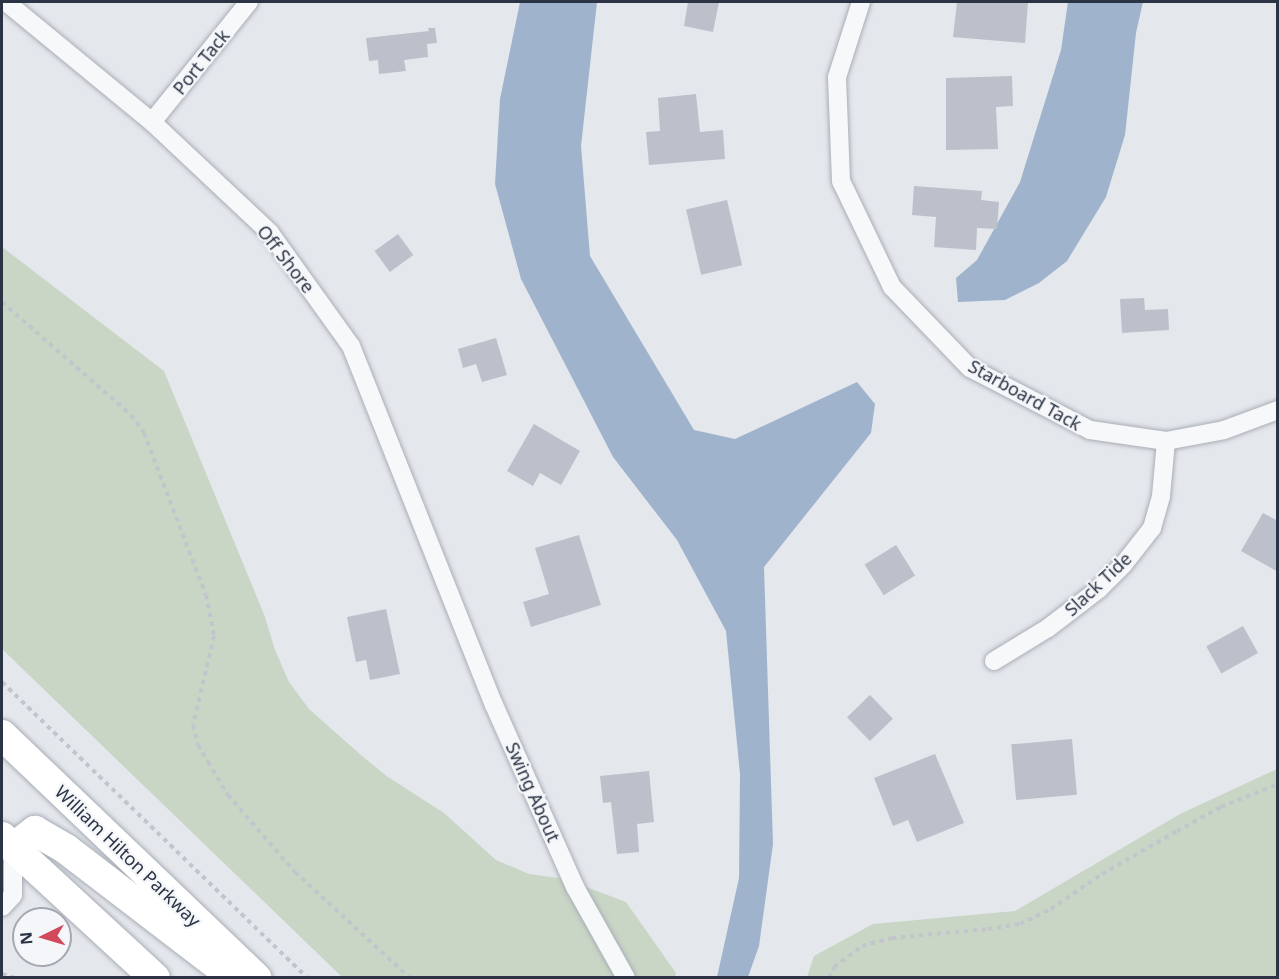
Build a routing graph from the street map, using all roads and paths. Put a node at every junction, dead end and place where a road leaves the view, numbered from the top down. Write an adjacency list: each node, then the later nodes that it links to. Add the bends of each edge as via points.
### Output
1 (6, 2): 4 (street, Off Shore)
2 (249, 2): 4 (street, Port Tack)
3 (861, 2): 7 (street, Starboard Tack, via 837,77 840,181 891,288 970,368 1089,430)
4 (152, 122): 8 (street, Off Shore, via 270,233 351,346)
5 (2, 302): 21 (path, via 131,415 144,433 206,594 214,636 193,725 208,762 228,795 295,872)
6 (1278, 410): 7 (street, via 1224,430)
7 (1166, 441): 9 (street, Slack Tide, via 1161,496 1152,528 1099,589 1048,628)
8 (453, 600): 22 (street, Swing About, via 494,705 575,887)
9 (994, 661)
10 (2, 682): 20 (path)
11 (2, 735): 19 (highway, William Hilton Parkway)
12 (1278, 784): 23 (path, via 1185,826 1020,924 915,935 862,946 834,967)
13 (5, 846): 14 (street, via 13,895); 17 (highway); 18 (highway, via 35,831 66,849)
14 (2, 907)
15 (2, 974): 16 (path)
16 (15, 978)
17 (155, 978)
18 (234, 978)
19 (256, 978)
20 (307, 978)
21 (410, 978)
22 (626, 978)
23 (829, 978)

